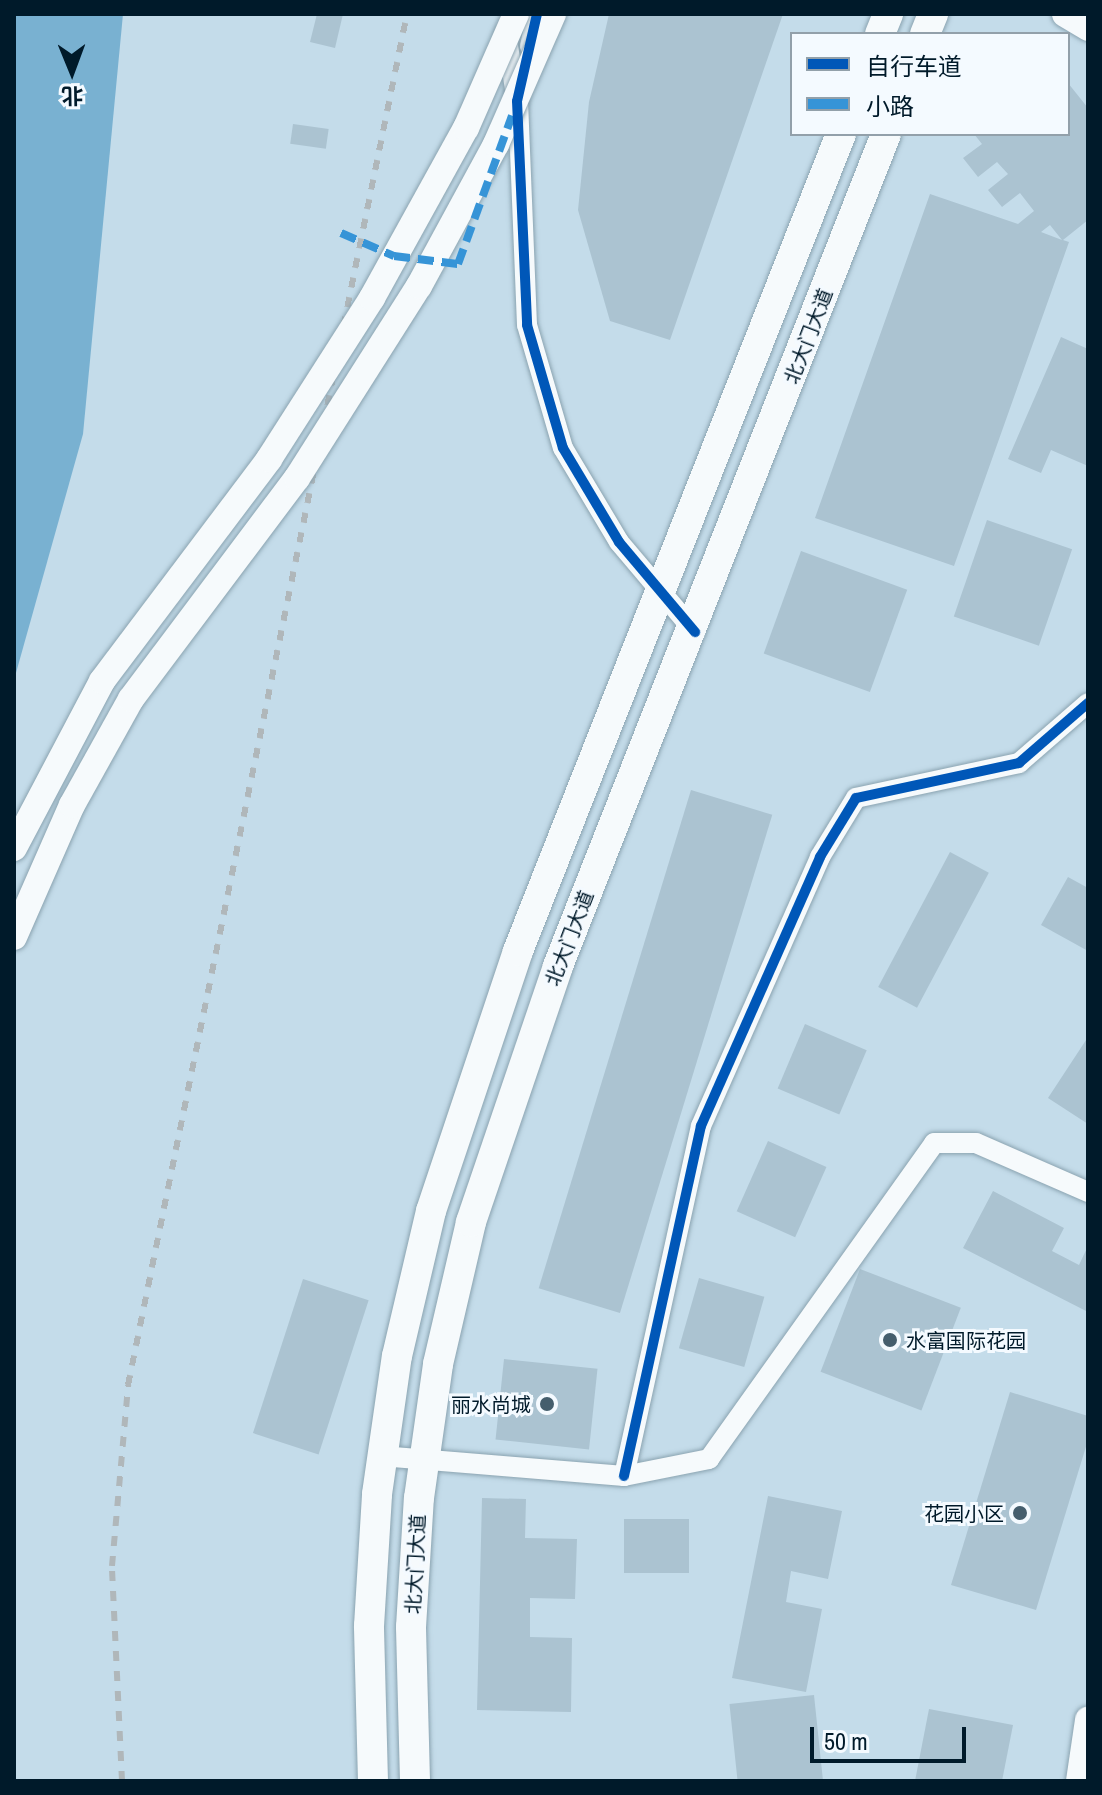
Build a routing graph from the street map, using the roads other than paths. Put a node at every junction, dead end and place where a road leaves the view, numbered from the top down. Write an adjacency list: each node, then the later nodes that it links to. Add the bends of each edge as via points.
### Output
1 (502, 14): 7 (street)
2 (516, 14): 13 (main road, bridge, via 466,128 372,298 269,459 102,681)
3 (537, 14): 7 (street)
4 (553, 14): 14 (main road, bridge, via 503,130 419,286 289,490 131,699 72,805)
5 (1065, 14): 6 (main road)
6 (1088, 28)
7 (517, 101): 10 (street, via 527,325 563,448 619,542)
8 (840, 136): 10 (highway, 北大门大道)
9 (885, 136): 11 (highway, 北大门大道)
10 (664, 595): 11 (street); 16 (highway, 北大门大道, via 518,951 454,1134 409,1297)
11 (695, 632): 17 (highway, 北大门大道, via 558,966 494,1146 453,1294)
12 (1088, 703): 18 (street, via 1019,763 856,798 820,857 701,1126)
13 (14, 848)
14 (14, 937)
15 (1088, 1192): 18 (street, via 976,1143 934,1143 709,1459)
16 (381, 1456): 17 (street); 20 (highway, 北大门大道, via 369,1626)
17 (423, 1459): 18 (street); 21 (highway, 北大门大道, via 411,1627)
18 (624, 1476)
19 (1088, 1720): 22 (main road)
20 (373, 1781)
21 (415, 1781)
22 (1079, 1781)

